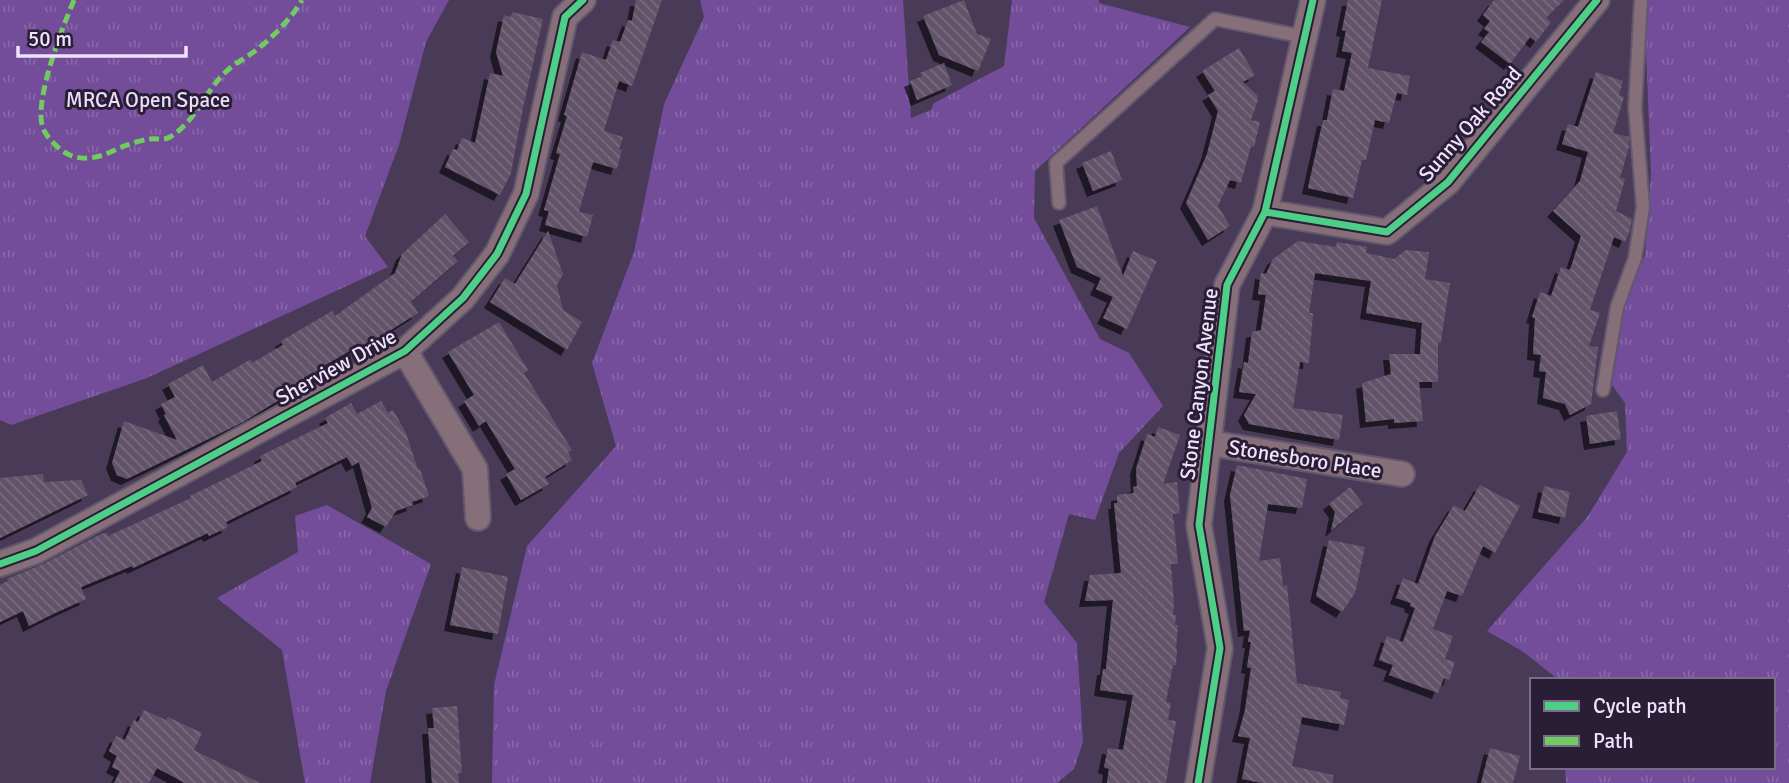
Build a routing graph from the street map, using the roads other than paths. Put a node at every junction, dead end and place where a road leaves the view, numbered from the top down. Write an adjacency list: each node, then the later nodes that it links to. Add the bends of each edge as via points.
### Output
1 (583, 0): 8 (street, Sherview Drive, via 565,17 526,194 497,254 463,298)
2 (1313, 0): 5 (street, Stone Canyon Avenue)
3 (1597, 0): 7 (street, Sunny Oak Road, via 1448,182 1387,232)
4 (1641, 0): 9 (lane, via 1635,107 1643,207 1635,258 1617,307)
5 (1305, 37): 6 (lane, via 1215,19 1056,163); 7 (street, Stone Canyon Avenue)
6 (1059, 203)
7 (1265, 212): 10 (street, Stone Canyon Avenue, via 1227,285)
8 (405, 351): 12 (street, via 475,469); 13 (street, Sherview Drive, via 36,551)
9 (1603, 390)
10 (1209, 443): 11 (street, Stonesboro Place); 14 (street, Stone Canyon Avenue, via 1199,525 1220,648)
11 (1402, 474)
12 (478, 518)
13 (0, 564)
14 (1198, 783)

